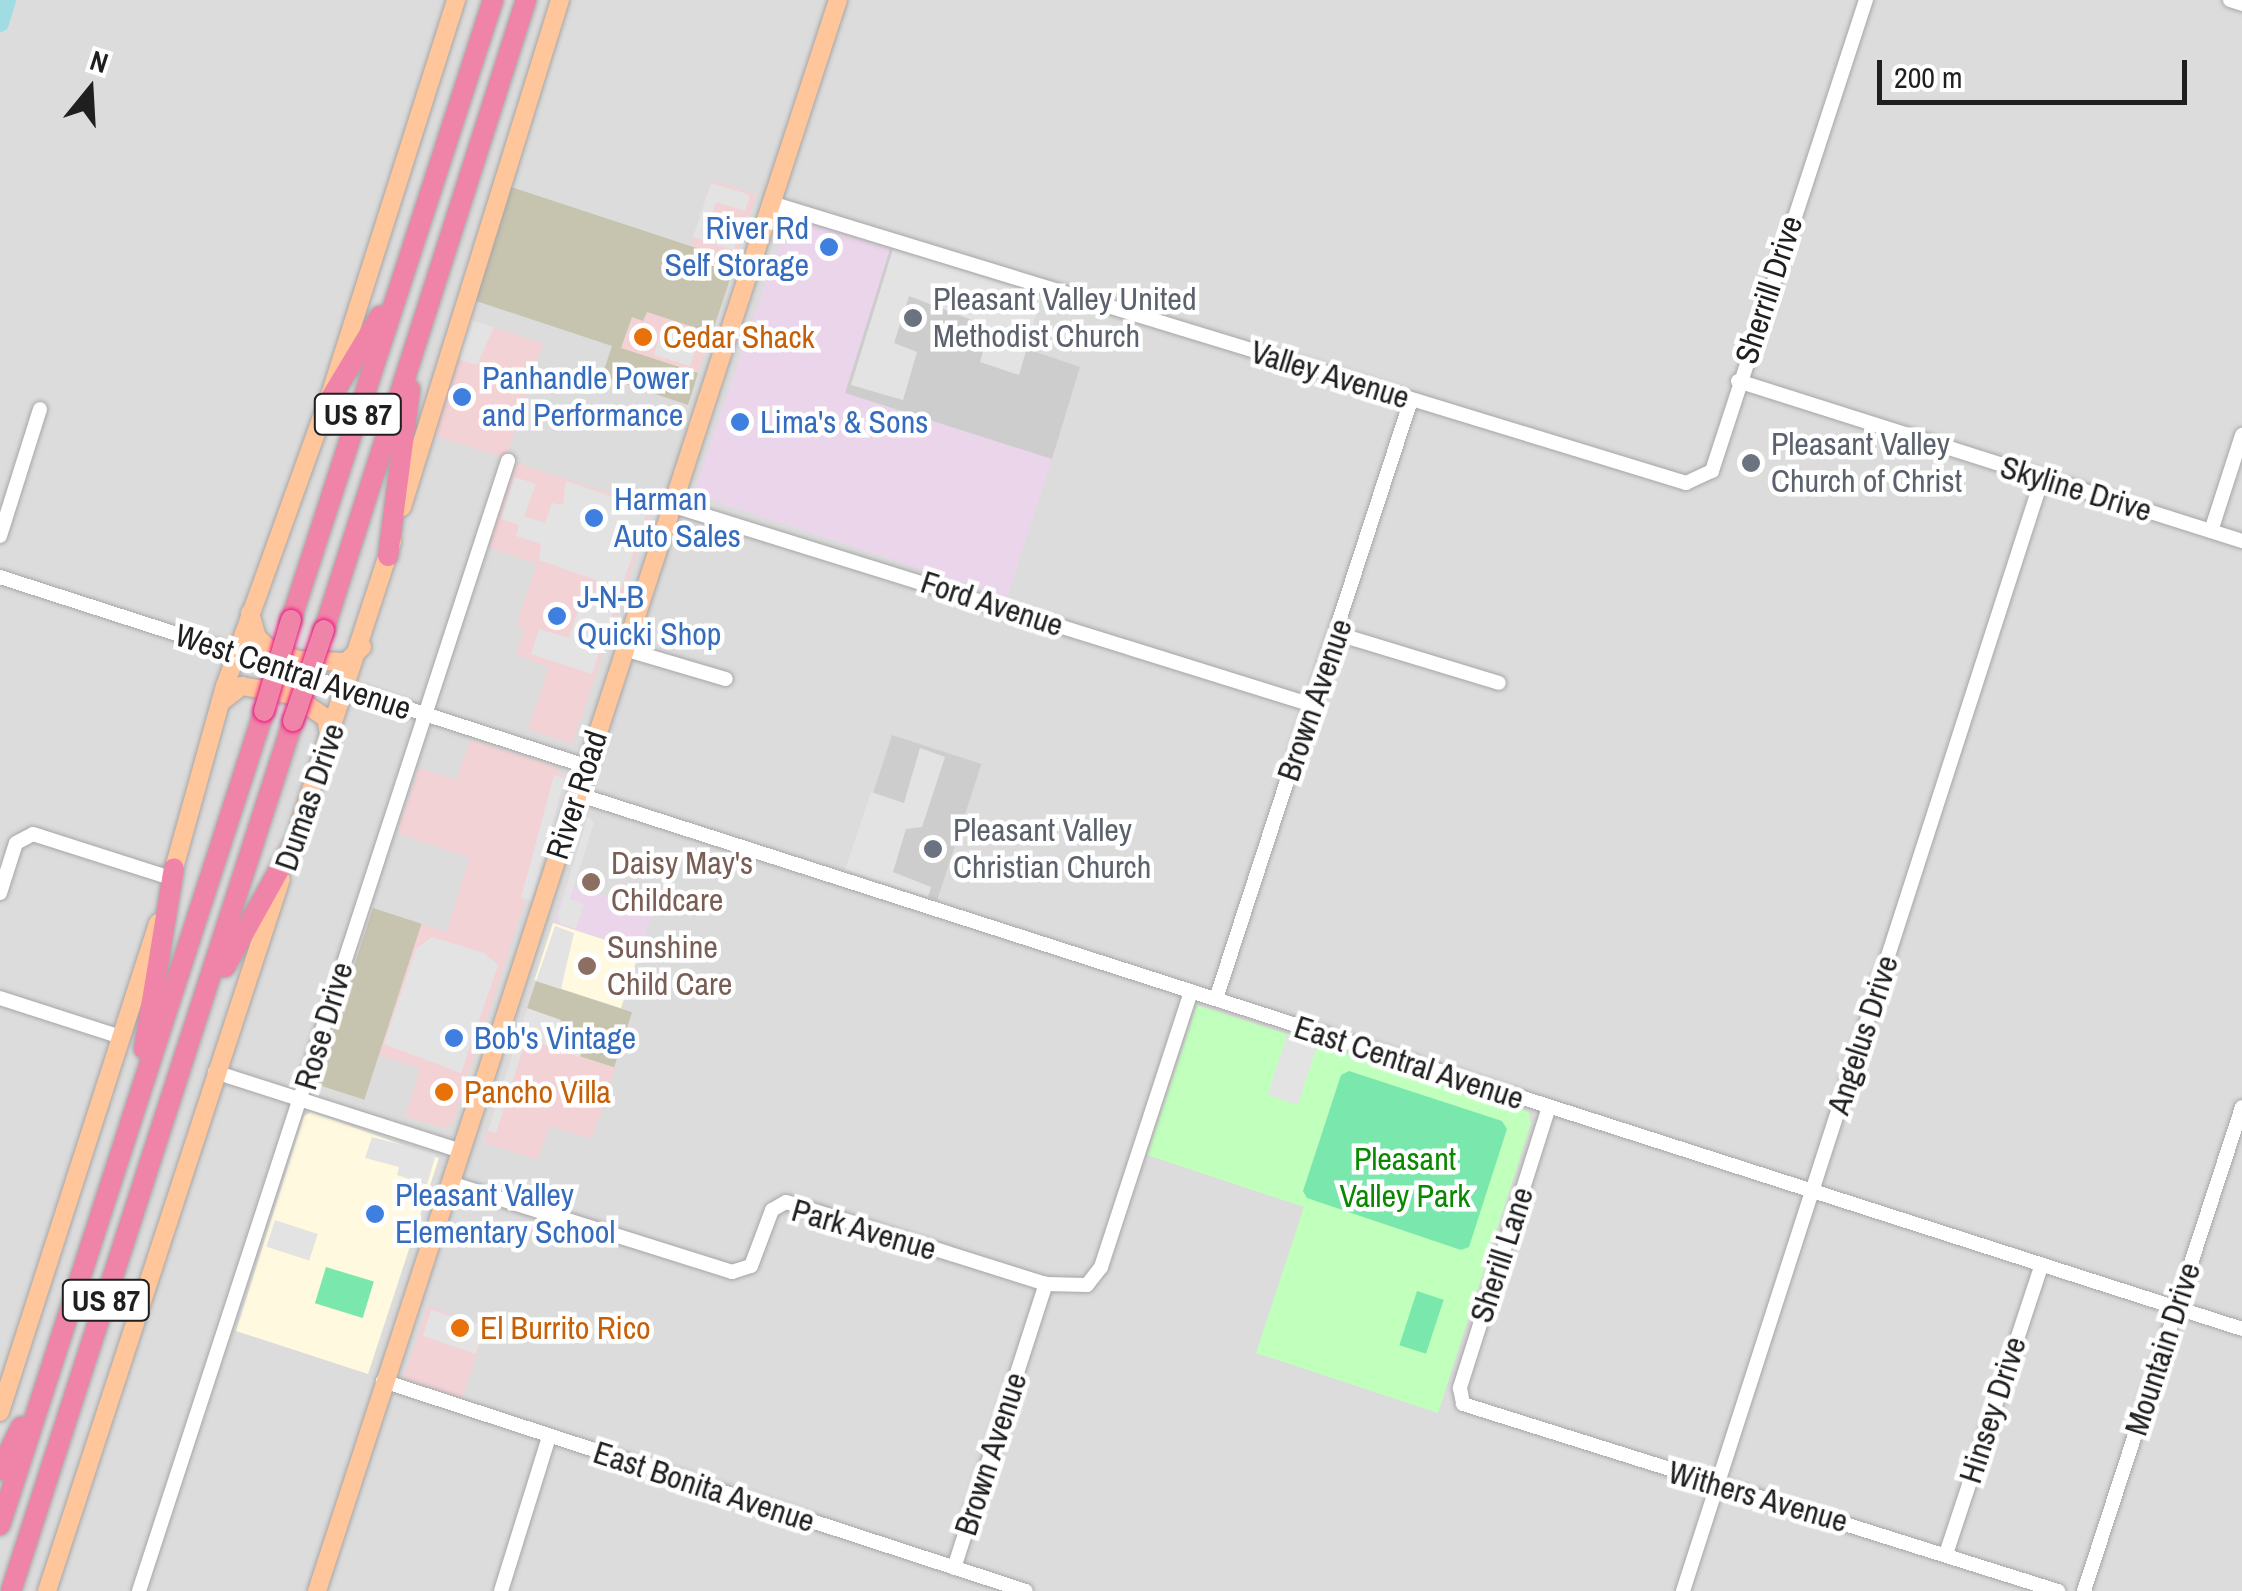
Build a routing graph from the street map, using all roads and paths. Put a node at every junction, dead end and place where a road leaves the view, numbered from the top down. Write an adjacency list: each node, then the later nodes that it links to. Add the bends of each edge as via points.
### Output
1 (456, 0): 14 (main road)
2 (493, 0): 10 (highway, US 87)
3 (526, 0): 11 (highway, US 87)
4 (560, 0): 24 (main road, Dumas Drive)
5 (838, 0): 9 (main road, River Road)
6 (1866, 0): 12 (street, Sherrill Drive)
7 (2230, 0): 8 (street)
8 (2242, 4)
9 (771, 202): 13 (street, Valley Avenue); 20 (main road, River Road)
10 (426, 208): 14 (highway, via 377,323); 51 (highway, US 87, bridge)
11 (424, 312): 24 (highway); 47 (highway, US 87, bridge)
12 (1738, 382): 17 (street, Sherrill Drive, via 1712,471 1686,483); 19 (street, Skyline Drive)
13 (1411, 400): 17 (street, Valley Avenue); 27 (street, Brown Avenue)
14 (326, 406): 26 (main road)
15 (40, 409): 22 (street)
16 (2242, 435): 21 (street)
17 (1602, 458)
18 (508, 461): 36 (street, Rose Drive)
19 (2042, 479): 21 (street, Skyline Drive); 55 (street, Angelus Drive)
20 (671, 505): 29 (main road, River Road); 35 (street, Ford Avenue)
21 (2210, 531): 23 (street, Skyline Drive)
22 (0, 536)
23 (2242, 542)
24 (388, 556): 28 (main road, Dumas Drive)
25 (0, 577): 30 (street, West Central Avenue)
26 (250, 612): 28 (main road, via 257,636 271,651 298,660 346,662); 30 (main road)
27 (1338, 634): 32 (street); 35 (street, Brown Avenue)
28 (363, 646): 33 (main road, Dumas Drive)
29 (624, 649): 31 (street); 38 (main road, River Road)
30 (235, 654): 33 (street, West Central Avenue); 34 (main road)
31 (726, 679)
32 (1499, 683)
33 (348, 690): 36 (street, West Central Avenue); 37 (main road, Dumas Drive)
34 (220, 704): 37 (main road, via 242,686 292,696 326,718); 41 (main road)
35 (1312, 705): 45 (street, Brown Avenue)
36 (426, 714): 38 (street, West Central Avenue); 49 (street, Rose Drive)
37 (330, 741): 40 (main road, Dumas Drive)
38 (586, 766): 39 (main road, River Road)
39 (577, 794): 43 (street, East Central Avenue); 53 (main road, River Road)
40 (294, 843): 47 (highway, via 228,957); 48 (main road, Dumas Drive)
41 (172, 873): 42 (street, via 33,834 16,843); 46 (main road); 51 (highway)
42 (0, 893)
43 (1191, 990): 45 (street, East Central Avenue); 57 (street, Park Avenue, via 1101,1267 1090,1284)
44 (0, 998): 46 (street)
45 (1216, 999): 52 (street, East Central Avenue)
46 (121, 1037): 63 (main road)
47 (182, 1070): 68 (highway, US 87)
48 (215, 1072): 49 (street); 73 (main road, Dumas Drive)
49 (300, 1099): 53 (street); 74 (street, Rose Drive)
50 (2242, 1107): 58 (street, Mountain Drive)
51 (135, 1110): 60 (highway, US 87)
52 (1548, 1110): 55 (street, East Central Avenue); 62 (street, Sherill Lane)
53 (461, 1150): 54 (main road, River Road)
54 (450, 1183): 57 (street, Park Avenue, via 732,1272 751,1266 772,1210 786,1202); 61 (main road, River Road)
55 (1812, 1191): 56 (street, East Central Avenue); 66 (street, Angelus Drive)
56 (2041, 1266): 58 (street, East Central Avenue); 69 (street, Hinsey Drive)
57 (1046, 1284): 70 (street, Brown Avenue)
58 (2176, 1308): 59 (street, East Central Avenue); 80 (street, Mountain Drive)
59 (2242, 1329)
60 (52, 1362): 65 (highway); 67 (highway, US 87)
61 (383, 1381): 64 (street, East Bonita Avenue); 75 (main road, River Road)
62 (1460, 1400): 66 (street, Withers Avenue)
63 (0, 1412)
64 (549, 1436): 70 (street, East Bonita Avenue); 76 (street)
65 (0, 1470)
66 (1718, 1484): 69 (street, Withers Avenue); 78 (street, Angelus Drive)
67 (0, 1525)
68 (31, 1530): 71 (highway, US 87); 72 (highway)
69 (1946, 1554): 79 (street, Withers Avenue)
70 (954, 1568): 77 (street, East Bonita Avenue)
71 (10, 1591)
72 (21, 1591)
73 (47, 1591)
74 (140, 1591)
75 (317, 1591)
76 (501, 1591)
77 (1026, 1591)
78 (1683, 1591)
79 (2058, 1591)
80 (2084, 1591)

